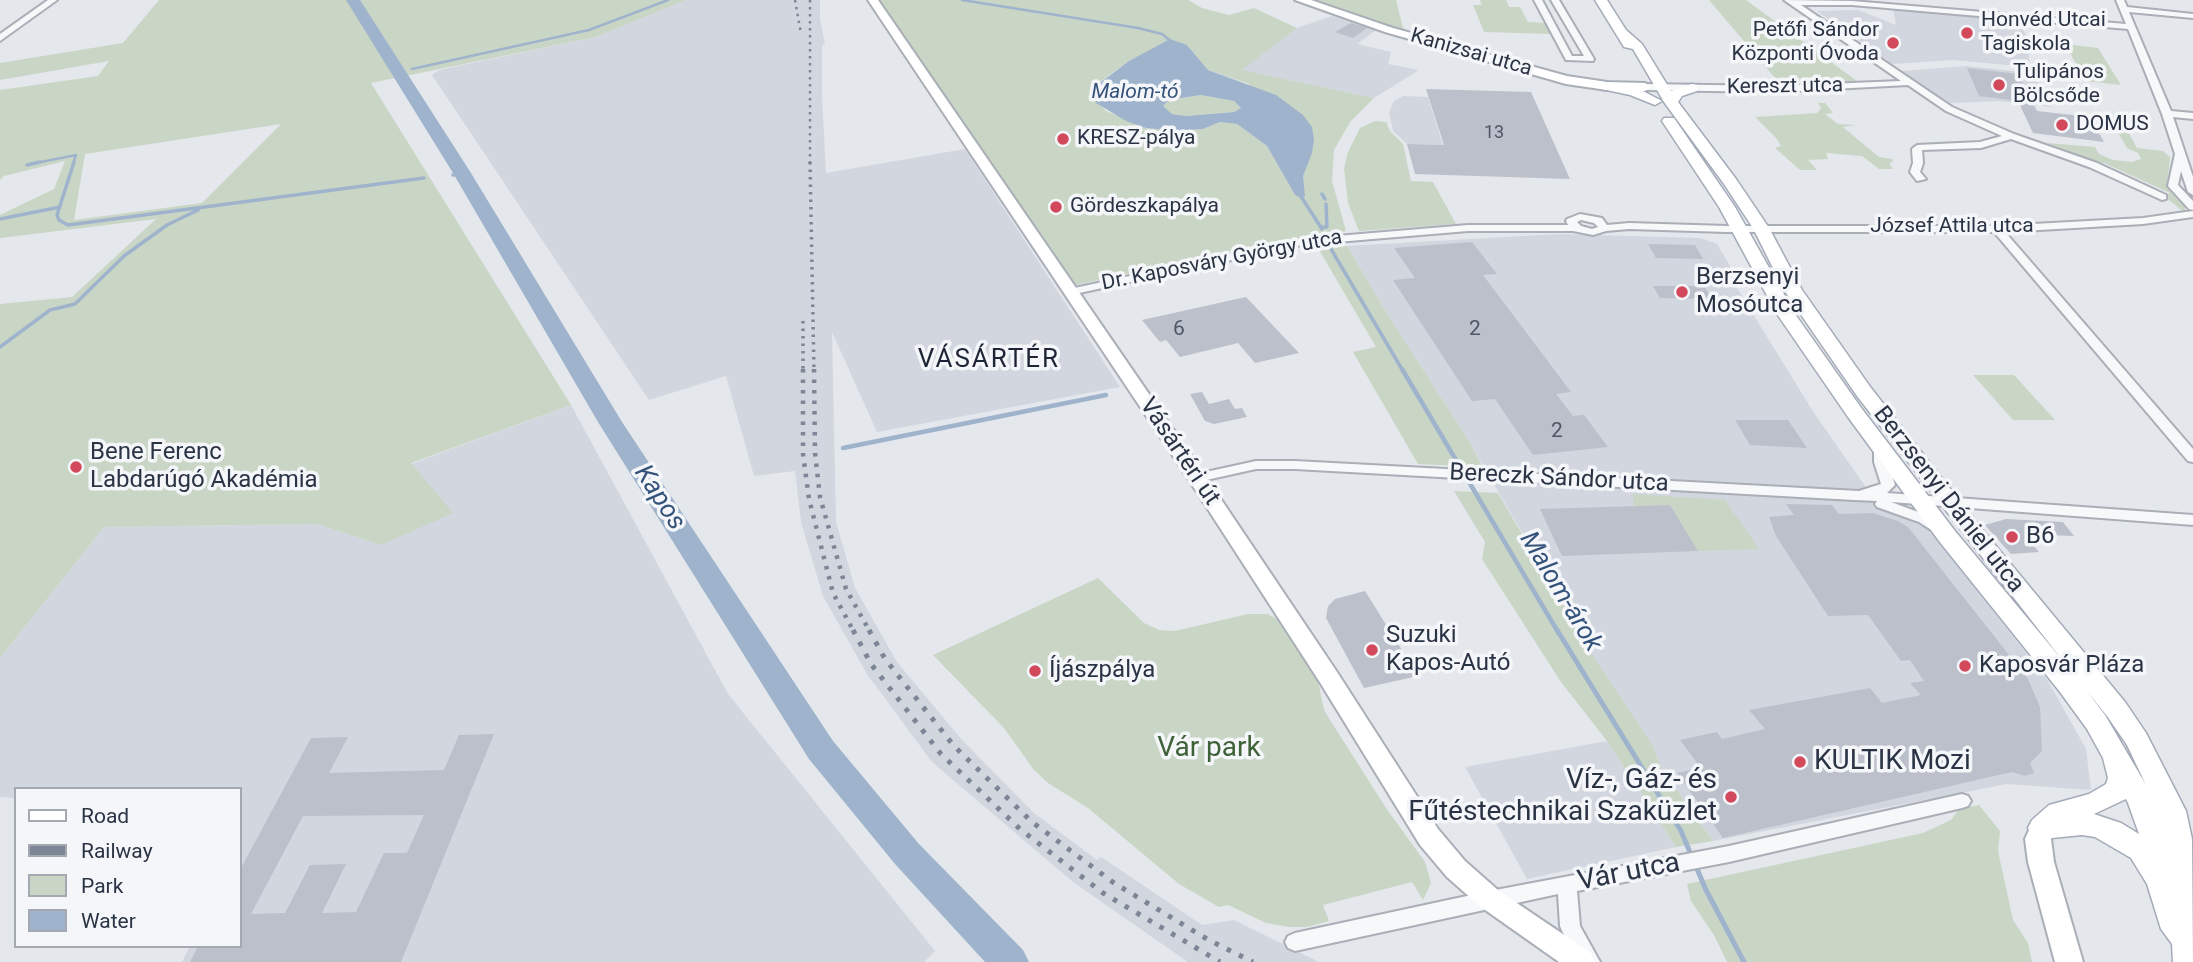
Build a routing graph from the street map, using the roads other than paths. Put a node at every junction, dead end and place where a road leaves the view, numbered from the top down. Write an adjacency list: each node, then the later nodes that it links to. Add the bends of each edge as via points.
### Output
1 (52, 0): 13 (street)
2 (873, 0): 43 (street, Vásártéri út)
3 (1300, 0): 18 (street, Kanizsai utca, via 1492,60)
4 (1538, 0): 14 (street)
5 (1555, 0): 15 (street)
6 (1601, 0): 12 (main road)
7 (2120, 0): 9 (street)
8 (1790, 2): 11 (street); 17 (street)
9 (2124, 9): 10 (street); 11 (street)
10 (2193, 16)
11 (2132, 27): 23 (street)
12 (1623, 33): 16 (main road, Berzsenyi Dániel utca); 21 (main road, via 1638,47)
13 (0, 38)
14 (1558, 38): 15 (street); 15 (street, via 1569,58 1590,59)
15 (1578, 39)
16 (1636, 72): 18 (street, via 1630,82); 19 (main road, Berzsenyi Dániel utca)
17 (1907, 83): 20 (street, Kereszt utca); 25 (street)
18 (1607, 86): 19 (street, Kanizsai utca); 21 (main road)
19 (1645, 88): 21 (main road, Berzsenyi Dániel utca)
20 (1692, 88): 21 (street, Kereszt utca); 22 (main road, via 1677,93)
21 (1658, 95): 22 (main road, Berzsenyi Dániel utca); 31 (main road, Berzsenyi Dániel utca)
22 (1671, 102): 32 (main road, Berzsenyi Dániel utca)
23 (2167, 114): 24 (street); 26 (street)
24 (2193, 116)
25 (2011, 136): 27 (street, via 1981,145 1920,147 1915,172); 29 (street, via 2093,165)
26 (2179, 156): 28 (street); 30 (street, via 2172,179 2177,193)
27 (1921, 179)
28 (2190, 187)
29 (2162, 197)
30 (2193, 207)
31 (1727, 208): 36 (street, via 1723,221); 37 (main road, Berzsenyi Dániel utca)
32 (1748, 208): 38 (main road, Berzsenyi Dániel utca); 39 (street, via 1769,221)
33 (2193, 214): 34 (street, József Attila utca)
34 (2143, 220): 35 (street, József Attila utca); 40 (street, József Attila utca)
35 (2193, 221)
36 (1694, 228): 37 (street); 41 (street, via 1731,237); 43 (street, Dr. Kaposváry György utca, via 1603,225 1580,217 1573,225 1368,234 1301,242)
37 (1739, 228): 38 (street, József Attila utca); 41 (main road, Berzsenyi Dániel utca)
38 (1760, 228): 39 (street, József Attila utca); 42 (main road, Berzsenyi Dániel utca)
39 (1801, 228): 40 (street, József Attila utca); 42 (street, via 1788,233)
40 (1997, 229): 45 (street)
41 (1751, 251): 44 (main road, Berzsenyi Dániel utca, via 1793,325)
42 (1773, 251): 49 (main road, Berzsenyi Dániel utca, via 1828,342)
43 (1070, 292): 46 (street, Vásártéri út)
44 (1881, 450): 47 (street, via 1888,485); 48 (main road, Berzsenyi Dániel utca)
45 (2193, 458)
46 (1197, 478): 47 (street, Bereczk Sándor utca, via 1256,466); 59 (street, Vásártéri út, via 1429,837)
47 (1854, 495): 48 (street, Bereczk Sándor utca); 52 (street)
48 (1921, 500): 49 (street, Bereczk Sándor utca); 52 (main road, Berzsenyi Dániel utca)
49 (1950, 502): 50 (street, Bereczk Sándor utca); 52 (main road, Berzsenyi Dániel utca)
50 (1995, 506): 51 (street, Bereczk Sándor utca); 52 (street, via 1982,510)
51 (2193, 520)
52 (1960, 535): 53 (main road, Berzsenyi Dániel utca); 55 (main road, Berzsenyi Dániel utca, via 2116,709)
53 (2114, 750): 56 (main road, via 2118,790 2096,803 2059,813); 61 (main road, Berzsenyi Dániel utca, via 2141,801)
54 (1962, 801): 58 (street, Vár utca)
55 (2172, 811): 57 (main road); 61 (main road, Berzsenyi Dániel utca)
56 (2042, 828): 61 (main road, via 2095,826 2141,850 2161,884 2171,920); 64 (street, via 2040,862)
57 (2193, 834)
58 (1567, 886): 59 (street, Vár utca); 63 (street, via 1570,926)
59 (1490, 899): 60 (street, Vár utca); 62 (street, Vásártéri út)
60 (1295, 942)
61 (2188, 944)
62 (1581, 962)
63 (1590, 962)
64 (2069, 962)

